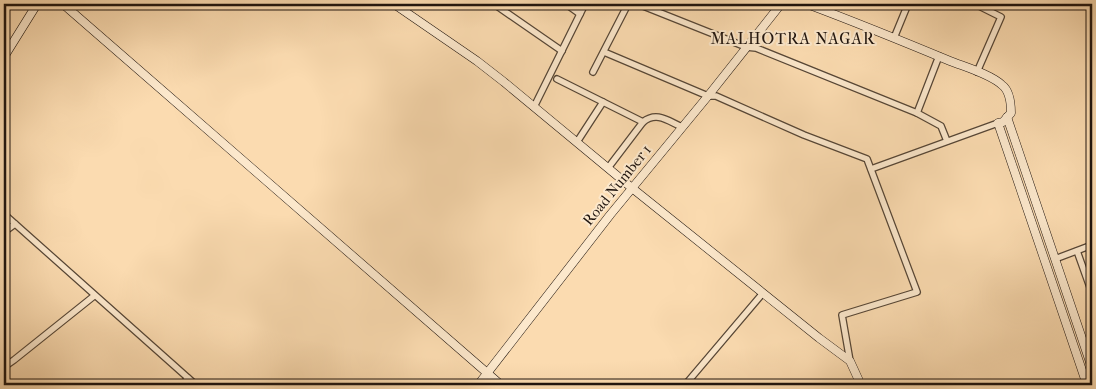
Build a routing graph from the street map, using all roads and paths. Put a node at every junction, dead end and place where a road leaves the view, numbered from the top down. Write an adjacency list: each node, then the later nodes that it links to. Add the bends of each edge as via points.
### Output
1 (37, 4): 19 (street)
2 (63, 4): 48 (street)
3 (394, 4): 25 (street, via 477,61)
4 (494, 4): 16 (street)
5 (566, 4): 13 (street)
6 (586, 4): 13 (street)
7 (628, 4): 17 (street)
8 (638, 4): 15 (street)
9 (781, 4): 15 (street, Road Number 1)
10 (807, 4): 14 (street)
11 (908, 4): 14 (street)
12 (975, 4): 21 (street, via 1002,17)
13 (580, 14): 16 (street)
14 (894, 38): 18 (street)
15 (746, 47): 23 (street, Road Number 1); 26 (street, via 756,48)
16 (562, 51): 25 (street)
17 (604, 52): 20 (street); 23 (street)
18 (939, 56): 21 (street); 26 (street)
19 (4, 57)
20 (593, 72)
21 (977, 72): 27 (street, via 1003,85 1011,103)
22 (557, 80): 24 (street)
23 (708, 96): 30 (street, Road Number 1); 34 (street, via 716,96 804,135 860,155 867,159)
24 (603, 102): 28 (street); 32 (street)
25 (534, 107): 32 (street)
26 (917, 112): 31 (street, via 942,126)
27 (1008, 117): 29 (street); 41 (street)
28 (643, 122): 30 (street, via 656,115); 33 (street)
29 (998, 123): 31 (street); 56 (street)
30 (682, 127): 35 (street, Road Number 1)
31 (947, 141): 34 (street)
32 (577, 142): 33 (street)
33 (608, 168): 35 (street)
34 (871, 169): 45 (street, via 916,292 842,315)
35 (632, 188): 43 (street); 48 (street, Road Number 1)
36 (4, 214): 37 (street)
37 (15, 224): 38 (street); 44 (street)
38 (4, 232)
39 (1092, 245): 40 (street)
40 (1077, 251): 41 (street); 42 (street)
41 (1055, 259): 47 (street)
42 (1092, 292)
43 (763, 293): 45 (street); 54 (street)
44 (94, 296): 46 (street); 49 (street)
45 (850, 361): 55 (street)
46 (4, 367)
47 (1092, 368)
48 (487, 373): 52 (street, Road Number 1); 53 (street)
49 (188, 378): 50 (street); 51 (street)
50 (182, 385)
51 (196, 385)
52 (478, 385)
53 (501, 385)
54 (685, 385)
55 (861, 385)
56 (1087, 385)

